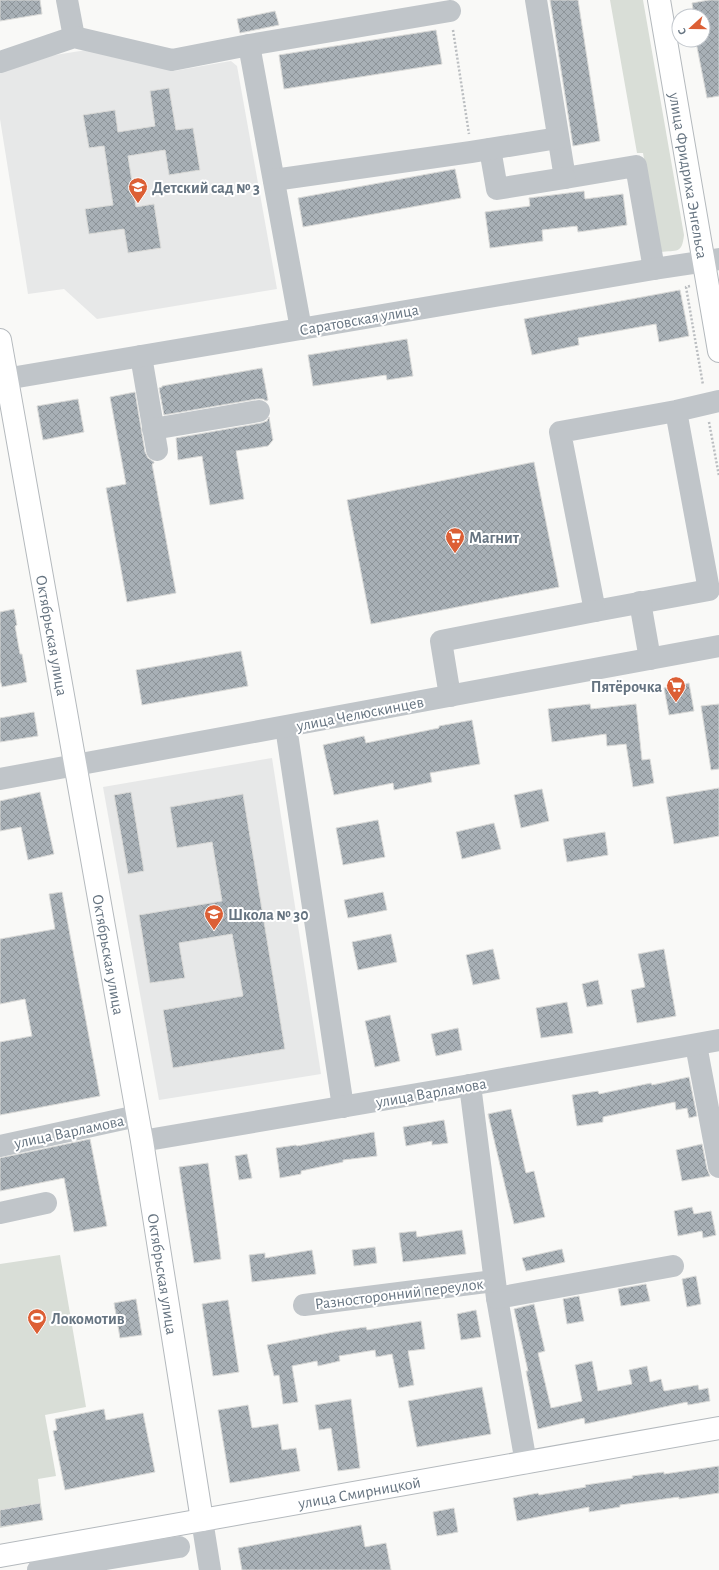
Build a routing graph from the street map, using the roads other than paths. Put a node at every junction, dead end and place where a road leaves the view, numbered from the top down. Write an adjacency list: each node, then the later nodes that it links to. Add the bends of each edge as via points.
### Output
1 (67, 0): 5 (street)
2 (536, 0): 8 (street)
3 (658, 0): 12 (main road, улица Фридриха Энгельса)
4 (450, 11): 6 (street)
5 (74, 37): 6 (street, via 172,60); 7 (street)
6 (249, 45): 11 (street)
7 (0, 62)
8 (558, 138): 9 (street); 10 (street)
9 (481, 150): 10 (street, via 497,189); 11 (street)
10 (565, 178): 13 (street, via 636,166)
11 (274, 180): 14 (street)
12 (711, 261): 13 (street, Саратовская улица); 16 (main road, улица Фридриха Энгельса, via 706,284)
13 (654, 269): 14 (street, Саратовская улица)
14 (302, 329): 17 (street, Саратовская улица)
15 (0, 340): 18 (main road, Октябрьская улица)
16 (719, 351)
17 (141, 356): 18 (street, Саратовская улица); 22 (street)
18 (3, 379): 30 (main road, Октябрьская улица)
19 (713, 403): 21 (street)
20 (259, 411): 22 (street)
21 (676, 411): 24 (street, via 709,590); 25 (street, via 560,432)
22 (153, 429): 23 (street)
23 (157, 450)
24 (640, 602): 25 (street); 27 (street)
25 (595, 611): 28 (street, via 441,641)
26 (719, 646): 27 (street, улица Челюскинцев)
27 (650, 659): 28 (street, улица Челюскинцев)
28 (450, 696): 29 (street, улица Челюскинцев)
29 (286, 727): 30 (street, улица Челюскинцев); 35 (street)
30 (76, 766): 31 (street, улица Челюскинцев); 36 (main road, Октябрьская улица)
31 (0, 779)
32 (719, 1040): 33 (street, улица Варламова)
33 (696, 1045): 34 (street, улица Варламова); 39 (street)
34 (470, 1085): 35 (street, улица Варламова); 43 (street)
35 (344, 1107): 37 (street, улица Варламова)
36 (137, 1116): 37 (main road, Октябрьская улица); 38 (street, улица Варламова)
37 (142, 1141): 47 (main road, Октябрьская улица)
38 (0, 1146)
39 (719, 1167)
40 (46, 1203): 41 (street)
41 (0, 1213)
42 (672, 1266): 43 (street, Разносторонний переулок)
43 (496, 1290): 44 (street, Разносторонний переулок); 46 (street)
44 (304, 1305)
45 (719, 1428): 46 (main road, улица Смирницкой)
46 (526, 1463): 47 (main road, улица Смирницкой)
47 (202, 1520): 49 (main road, улица Смирницкой); 51 (street, Октябрьская улица)
48 (179, 1548): 50 (street)
49 (0, 1556)
50 (38, 1570)
51 (210, 1570)

